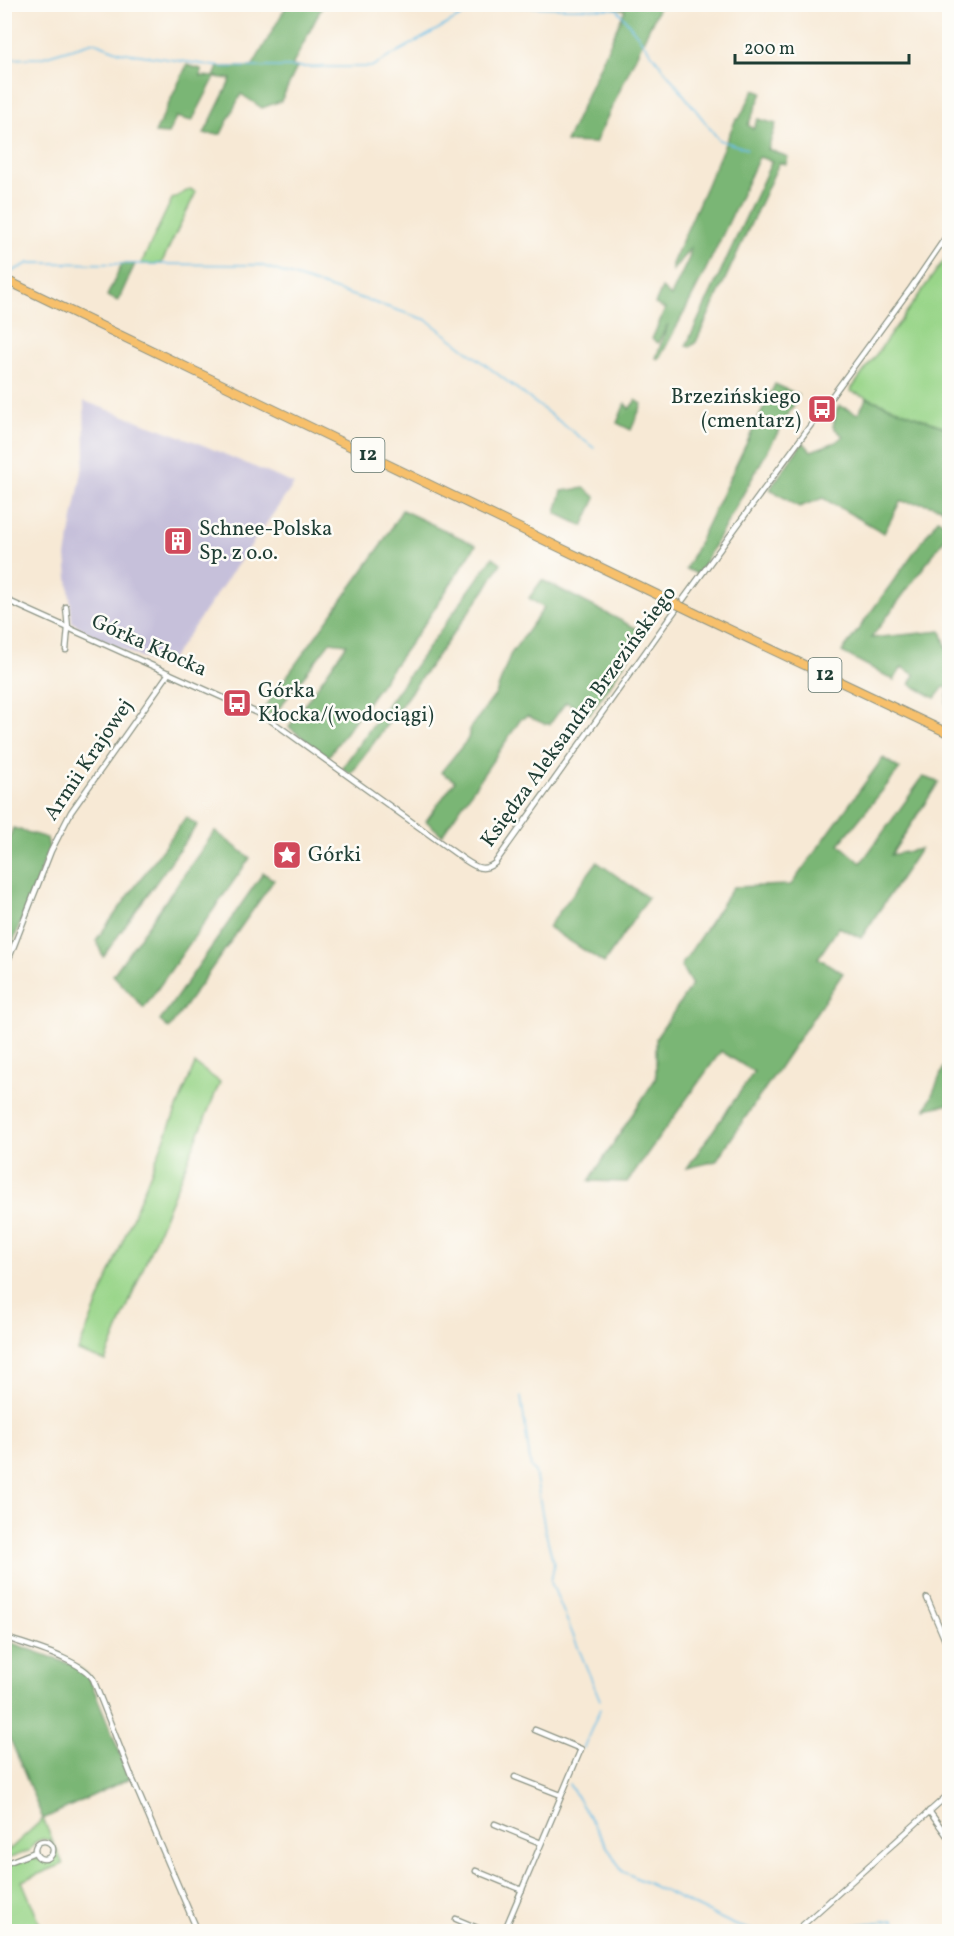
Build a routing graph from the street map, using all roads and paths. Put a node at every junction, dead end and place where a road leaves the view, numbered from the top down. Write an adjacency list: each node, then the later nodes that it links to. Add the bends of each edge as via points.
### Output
1 (8, 4): 2 (main road)
2 (4, 11)
3 (950, 231): 11 (street, Księdza Aleksandra Brzezińskiego, via 495,863)
4 (4, 279): 10 (main road, 12, bridge)
5 (4, 599): 7 (street, Górka Kłocka)
6 (66, 608): 7 (street)
7 (68, 628): 8 (street); 9 (street, Górka Kłocka)
8 (66, 650)
9 (169, 673): 11 (street, Górka Kłocka, via 267,717 462,858 477,868); 12 (street, Armii Krajowej, via 71,812 51,851)
10 (950, 734)
11 (485, 868)
12 (4, 971)
13 (927, 1598): 15 (street)
14 (4, 1637): 29 (street, via 89,1672)
15 (950, 1652)
16 (535, 1730): 19 (street, via 581,1749)
17 (515, 1777): 19 (street)
18 (950, 1793): 20 (street)
19 (561, 1795): 23 (street)
20 (929, 1811): 22 (street); 32 (street)
21 (495, 1824): 23 (street)
22 (950, 1840)
23 (541, 1843): 27 (street)
24 (35, 1852): 24 (street, via 46,1859 52,1847 42,1841 35,1846); 25 (street)
25 (4, 1864)
26 (476, 1871): 27 (street)
27 (522, 1890): 31 (street)
28 (456, 1919): 30 (street)
29 (198, 1932)
30 (487, 1932)
31 (504, 1932)
32 (795, 1932)

